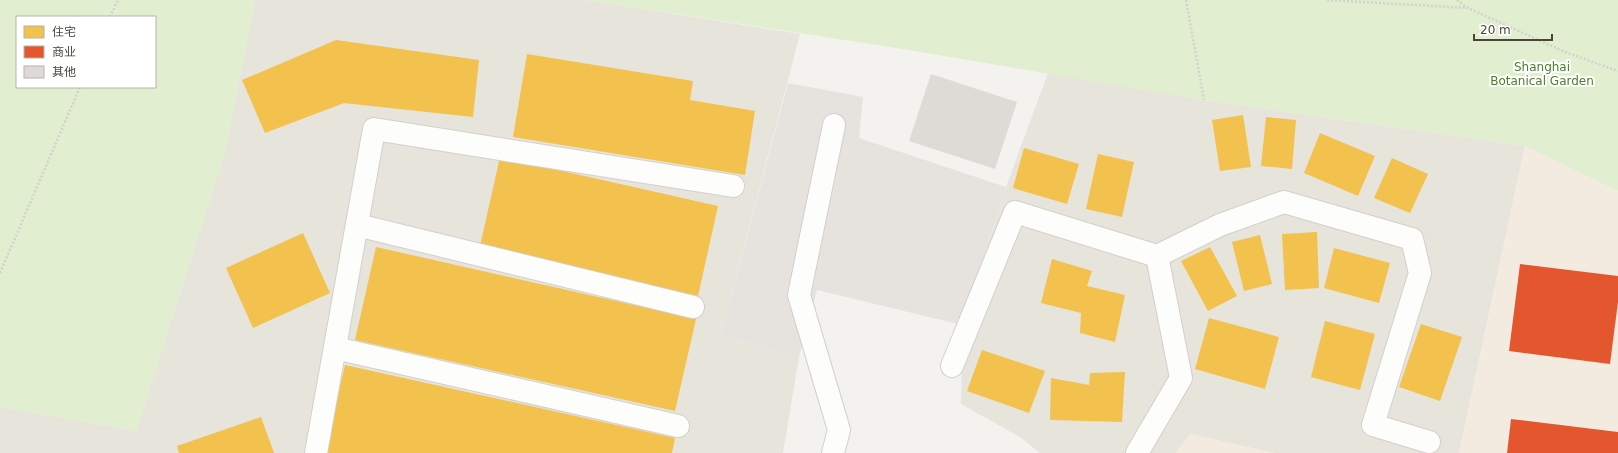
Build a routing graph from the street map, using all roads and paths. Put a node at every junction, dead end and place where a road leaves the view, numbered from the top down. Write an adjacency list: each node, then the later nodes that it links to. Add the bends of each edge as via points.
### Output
1 (118, 0): 7 (path)
2 (1186, 0): 10 (path)
3 (1327, 0): 5 (path)
4 (1457, 0): 6 (path)
5 (1371, 1): 6 (path)
6 (1468, 8): 8 (path, via 1565,52)
7 (110, 16)
8 (1618, 71)
9 (80, 88): 15 (path)
10 (1204, 100)
11 (834, 125): 22 (street, via 799,295 839,430)
12 (733, 186): 13 (street, via 374,129)
13 (357, 225): 16 (street); 17 (street)
14 (1157, 256): 18 (street, via 1015,212); 20 (street, via 1220,225 1284,202 1412,239 1420,273 1373,425); 23 (street, via 1181,378)
15 (0, 273)
16 (694, 307)
17 (335, 348): 19 (street); 21 (street)
18 (952, 366)
19 (678, 426)
20 (1429, 442)
21 (316, 453)
22 (833, 453)
23 (1137, 453)

